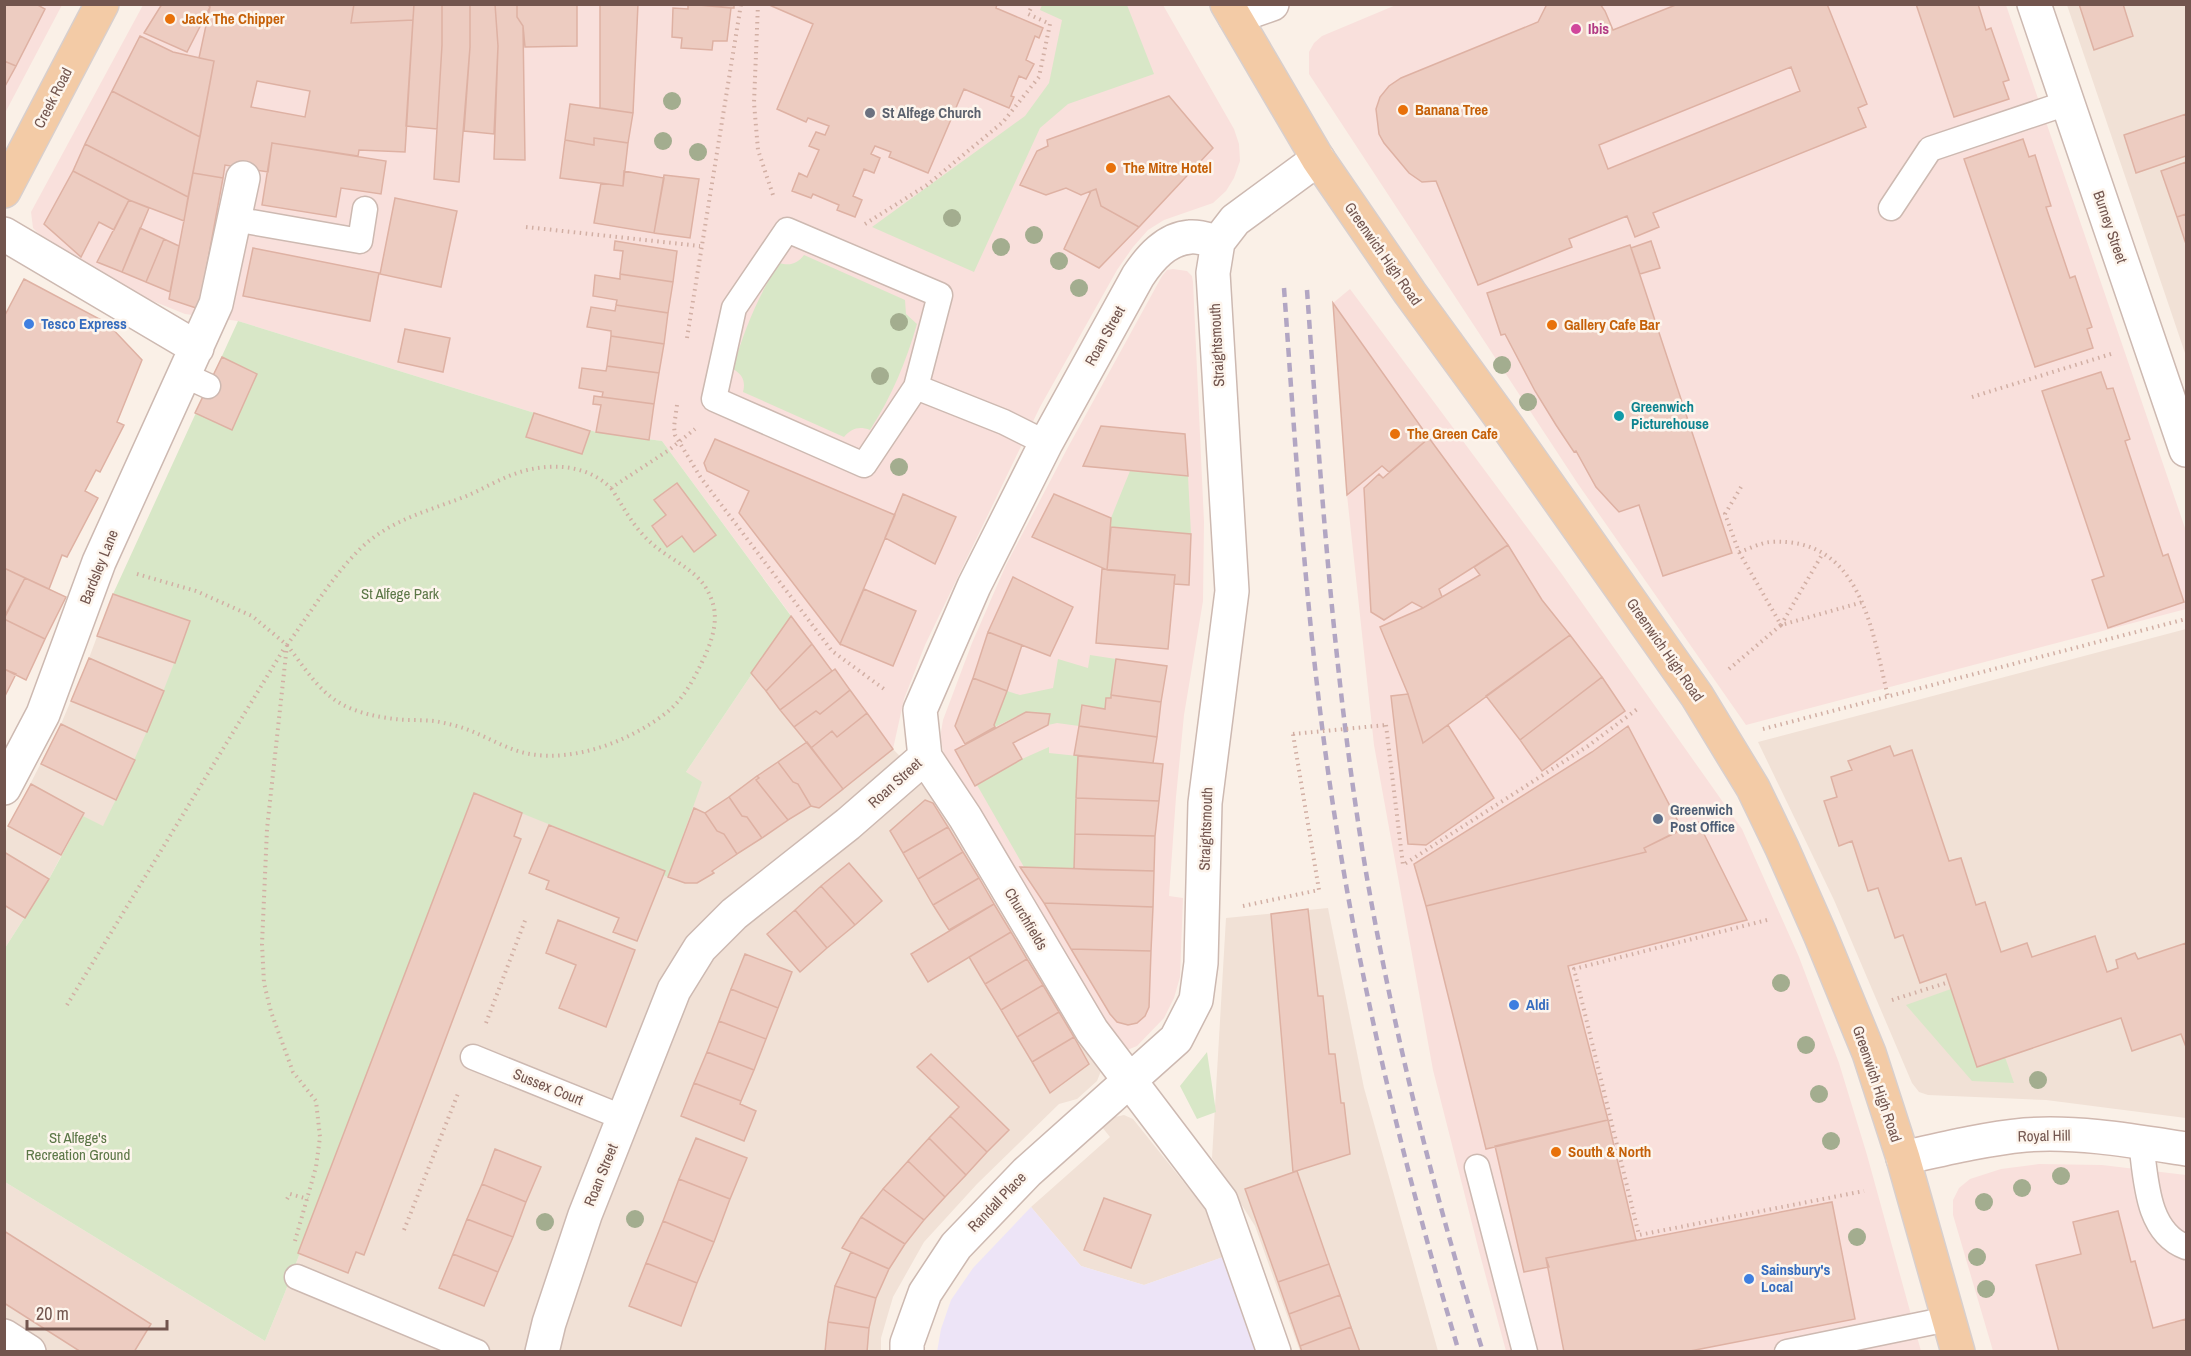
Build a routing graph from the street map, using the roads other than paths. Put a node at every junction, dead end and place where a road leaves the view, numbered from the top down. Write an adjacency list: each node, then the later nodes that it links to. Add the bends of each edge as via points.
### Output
1 (102, 4): 8 (main road, Creek Road)
2 (1272, 4): 4 (street)
3 (2034, 4): 5 (street, Burney Street)
4 (1231, 11): 6 (main road, Greenwich High Road)
5 (2067, 103): 9 (lane, via 1930,149); 17 (street, Burney Street)
6 (1318, 159): 13 (street, via 1253,205); 25 (main road, Greenwich High Road, via 1698,696 1727,743 1753,788 1820,934 1869,1053)
7 (243, 178): 11 (street, Bardsley Lane)
8 (4, 191)
9 (1898, 198)
10 (365, 209): 11 (lane, via 360,241)
11 (234, 219): 14 (street, Bardsley Lane, via 216,304)
12 (4, 234): 14 (street)
13 (1218, 242): 16 (street, Roan Street, via 1191,237 1172,242 1147,263); 21 (street, Straightsmouth, via 1213,273 1232,591 1205,803 1202,963 1196,1000 1176,1039)
14 (196, 369): 19 (street, Bardsley Lane, via 99,562 43,714)
15 (916, 387): 15 (lane, via 940,295 787,230 734,308 714,399 864,465); 16 (lane)
16 (1046, 443): 18 (street, Roan Street, via 974,586 920,710)
17 (2187, 450)
18 (925, 757): 21 (street, Churchfields, via 1092,1031); 22 (street, Roan Street, via 734,914 700,948 674,990)
19 (4, 788)
20 (473, 1057): 22 (lane, Sussex Court)
21 (1128, 1081): 34 (street, Randall Place, via 1027,1172 956,1245 925,1293); 35 (street, via 1221,1201)
22 (624, 1118): 33 (street, Roan Street, via 582,1226)
23 (2141, 1142): 24 (street, Royal Hill); 25 (street, Royal Hill, via 2026,1135); 27 (lane, via 2154,1212 2164,1232)
24 (2187, 1149)
25 (1903, 1158): 29 (main road, Greenwich High Road)
26 (1477, 1167): 36 (lane)
27 (2187, 1247)
28 (297, 1277): 32 (lane)
29 (1948, 1320): 37 (lane); 38 (main road, Greenwich High Road)
30 (4, 1336): 31 (street)
31 (29, 1352)
32 (477, 1352)
33 (542, 1352)
34 (907, 1352)
35 (1274, 1352)
36 (1525, 1352)
37 (1787, 1352)
38 (1958, 1352)

